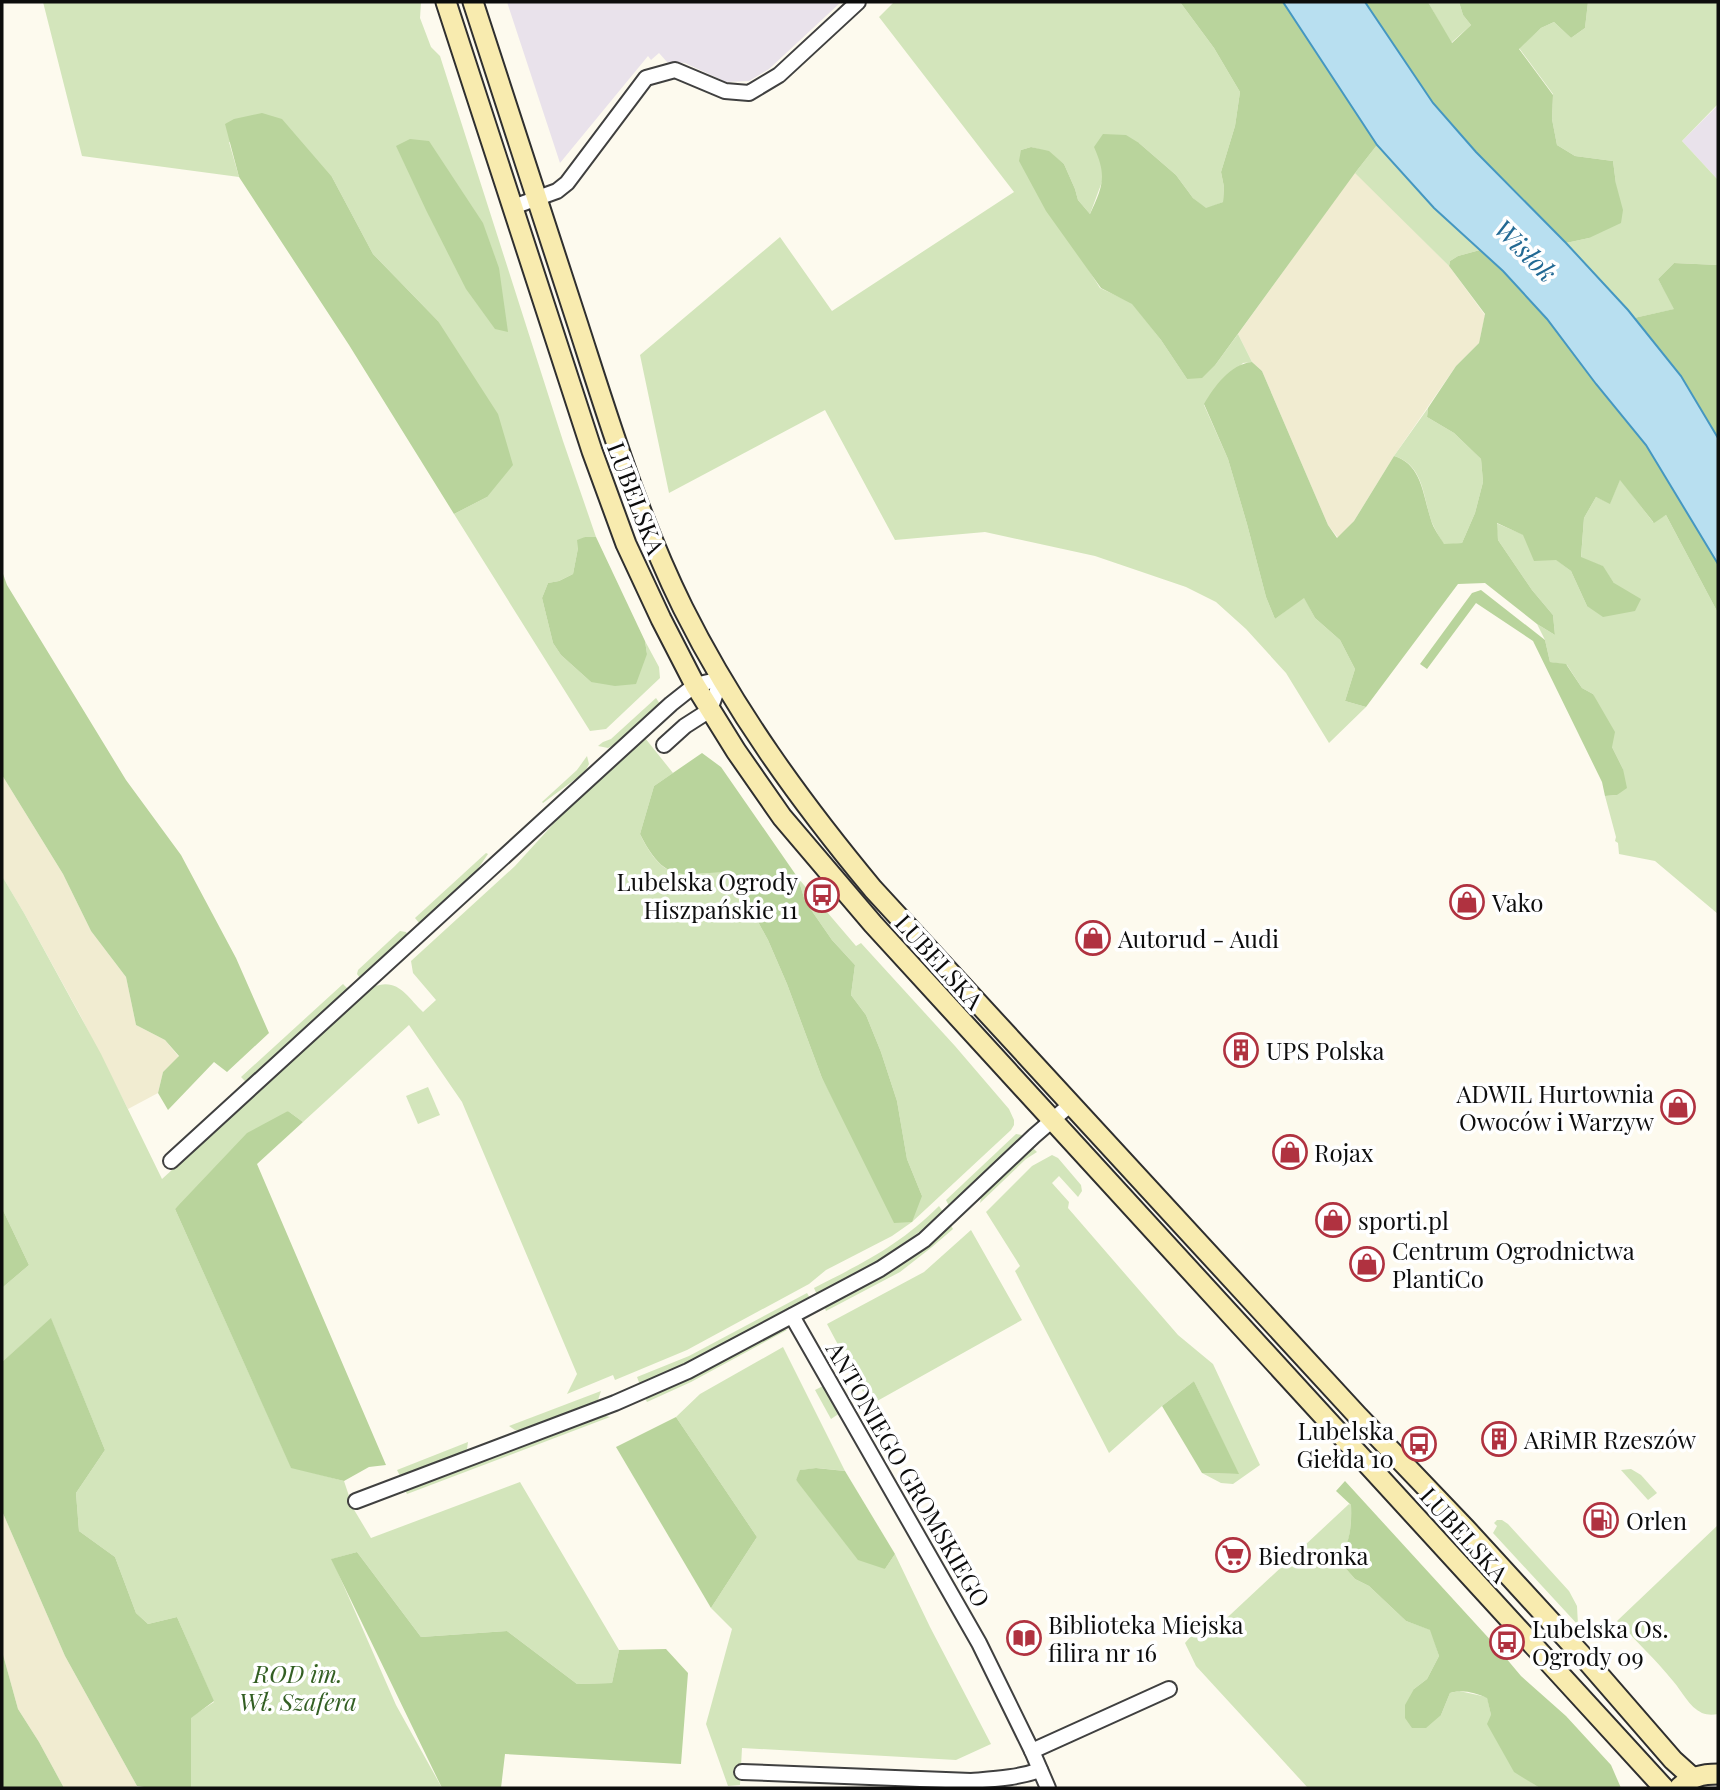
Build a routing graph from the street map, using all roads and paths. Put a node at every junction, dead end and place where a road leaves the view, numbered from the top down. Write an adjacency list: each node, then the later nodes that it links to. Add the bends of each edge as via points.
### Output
1 (446, 2): 5 (main road, LUBELSKA)
2 (473, 2): 4 (main road, LUBELSKA)
3 (858, 2): 4 (street, via 779,75 749,93 725,91 675,70 646,78 566,183)
4 (537, 199): 5 (street); 6 (main road, LUBELSKA, via 631,487 666,572)
5 (513, 207): 7 (main road, LUBELSKA, via 618,523)
6 (721, 679): 7 (street); 8 (street); 10 (main road, LUBELSKA, via 811,812)
7 (695, 685): 8 (main road, LUBELSKA); 14 (street)
8 (710, 710): 9 (street); 11 (main road, LUBELSKA, via 782,817)
9 (664, 745)
10 (896, 912): 11 (main road, via 891,926); 12 (main road, LUBELSKA)
11 (878, 930): 13 (main road, LUBELSKA)
12 (1071, 1104): 13 (street); 23 (main road, LUBELSKA, via 1578,1651 1673,1760)
13 (1051, 1119): 15 (street, via 924,1240); 25 (main road, LUBELSKA)
14 (171, 1161)
15 (792, 1315): 16 (street, via 688,1371 615,1403); 18 (street, ANTONIEGO GROMSKIEGO, via 979,1643)
16 (356, 1501)
17 (1169, 1689): 18 (street)
18 (1032, 1751): 19 (street, ANTONIEGO GROMSKIEGO)
19 (1040, 1770): 22 (street, via 971,1781); 24 (street, ANTONIEGO GROMSKIEGO)
20 (742, 1772): 22 (street)
21 (1718, 1774): 23 (main road)
22 (885, 1783)
23 (1686, 1783)
24 (1048, 1788)
25 (1664, 1788)

